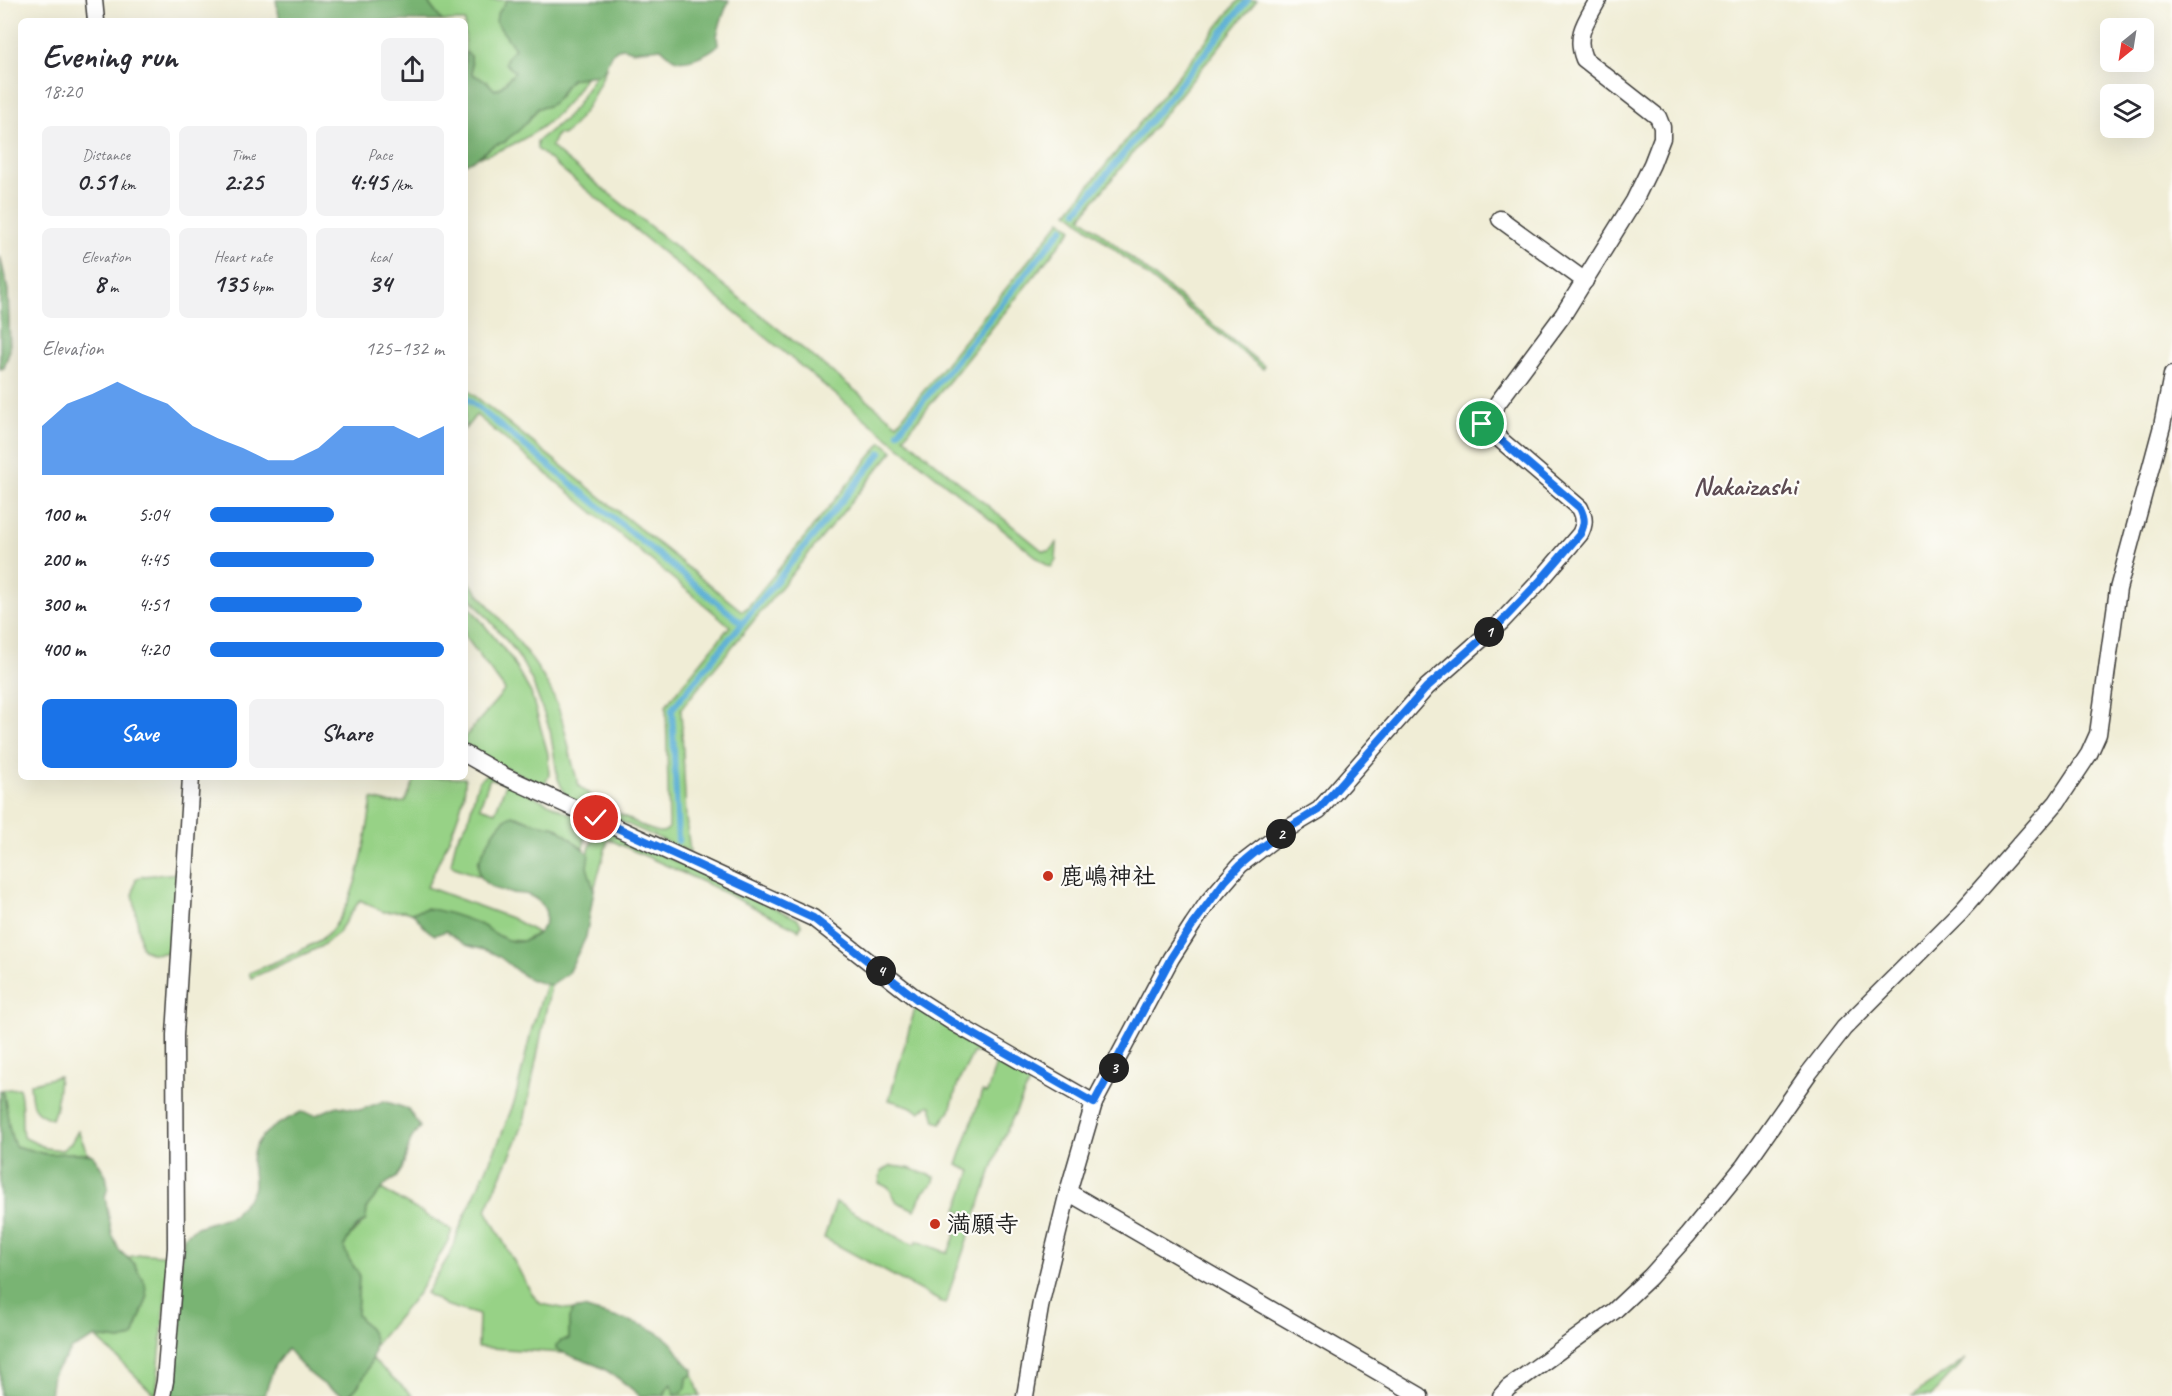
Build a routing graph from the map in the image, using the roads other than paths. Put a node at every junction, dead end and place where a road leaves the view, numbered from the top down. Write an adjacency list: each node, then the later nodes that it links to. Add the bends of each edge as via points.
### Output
1 (94, 0): 3 (street)
2 (1598, 0): 5 (street, via 1579,38 1584,59 1658,117 1662,138 1634,201)
3 (96, 18)
4 (1500, 219): 5 (street)
5 (1585, 281): 9 (street, via 1482,424 1580,508 1584,517 1580,534 1501,622 1427,687 1318,810 1257,851 1225,881 1171,958)
6 (2172, 375): 14 (street, via 2118,589 2098,734 2073,780 1961,911 1844,1028 1744,1166 1650,1277 1614,1311)
7 (468, 756): 9 (street, via 504,776 813,918 918,1000)
8 (191, 780): 11 (street, via 175,1035 176,1248)
9 (1094, 1103): 10 (street)
10 (1068, 1192): 12 (street, via 1041,1302); 13 (street)
11 (162, 1396)
12 (1025, 1396)
13 (1419, 1396)
14 (1501, 1396)

